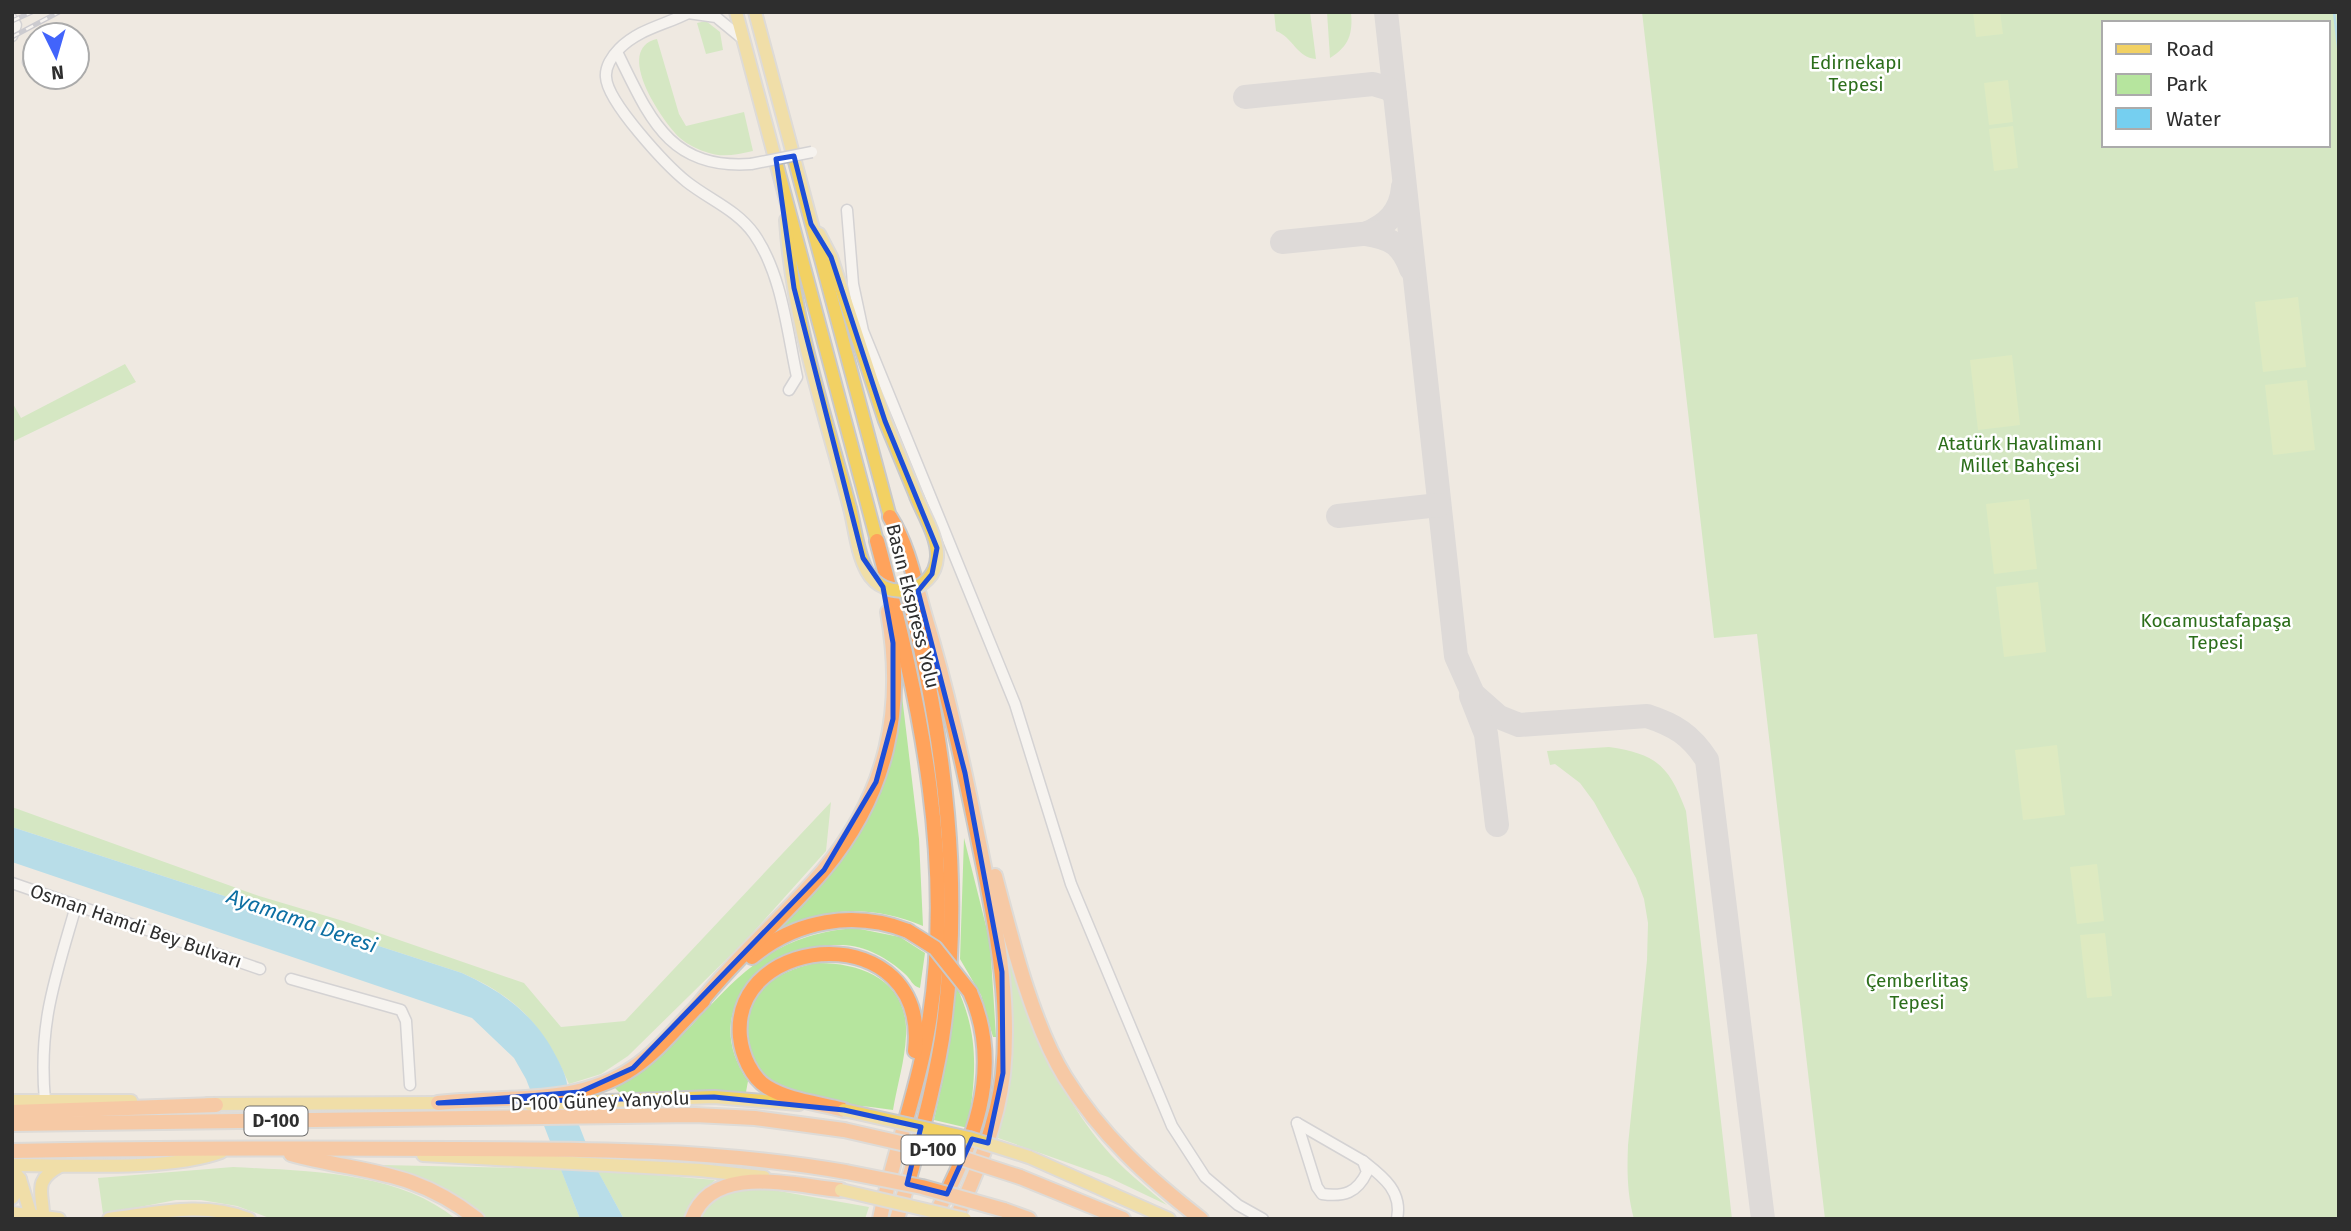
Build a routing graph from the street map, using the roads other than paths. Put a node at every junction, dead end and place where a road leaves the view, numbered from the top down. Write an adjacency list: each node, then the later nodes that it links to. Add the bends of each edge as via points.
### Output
1 (736, 12): 6 (main road, Basın Ekspress Yolu)
2 (755, 12): 11 (main road, Basın Ekspress Yolu)
3 (689, 13): 6 (street, via 716,17); 7 (street, via 636,35)
4 (12, 19): 5 (street, via 16,25)
5 (12, 36)
6 (744, 40): 9 (main road, Basın Ekspress Yolu)
7 (617, 51): 8 (street, bridge, via 671,143 708,162 751,164); 12 (street, via 606,78 616,101 668,163 688,183 740,218 763,250 773,273 797,377)
8 (812, 152)
9 (785, 192): 11 (main road, bridge, via 794,288 863,558 871,577 892,591 913,590 932,574 937,548 881,409 831,257); 14 (main road, Basın Ekspress Yolu)
10 (847, 210): 56 (street, via 853,284 863,331 1015,704 1071,884 1181,1144 1221,1192)
11 (811, 224): 13 (main road, Basın Ekspress Yolu)
12 (789, 390)
13 (890, 517): 15 (highway, via 903,543 931,639); 48 (highway, Basın Ekspress Yolu, via 941,746 952,883 942,1039)
14 (877, 541): 20 (highway, via 896,695 890,740 876,782 858,821 824,870); 26 (highway, Basın Ekspress Yolu, via 920,721 936,852 930,1011)
15 (975, 824): 50 (highway, via 1001,962 1005,1030 997,1114); 55 (highway, via 1040,1022 1064,1076 1129,1159)
16 (12, 883): 17 (street, Osman Hamdi Bey Bulvarı)
17 (76, 906): 18 (street, Osman Hamdi Bey Bulvarı); 23 (street, via 46,1013 42,1042)
18 (260, 969)
19 (290, 979): 21 (street, via 401,1010 406,1021)
20 (697, 1007): 24 (highway, via 633,1068 593,1088 568,1094); 49 (highway, bridge, via 762,948 802,926 854,919 877,921 908,931 935,948 970,992 984,1035 982,1102 975,1132)
21 (410, 1084)
22 (12, 1101): 23 (main road, D-100 Güney Yanyolu)
23 (46, 1101): 25 (main road, D-100 Güney Yanyolu)
24 (439, 1102): 25 (main road, D-100 Güney Yanyolu); 27 (main road, D-100 Güney Yanyolu, via 519,1105 714,1097)
25 (216, 1105): 28 (highway)
26 (909, 1105): 27 (highway, via 917,1027 904,988 883,969 855,956 831,953 797,959 770,973 746,998 739,1028 745,1057 766,1086); 41 (highway, Basın Ekspress Yolu)
27 (844, 1110): 54 (main road, D-100 Güney Yanyolu, bridge, via 969,1138 1029,1157)
28 (12, 1112)
29 (12, 1124): 53 (highway, D-100, bridge, via 755,1118 844,1130 926,1148 1020,1177)
30 (229, 1148): 32 (highway, D-100); 33 (highway, D-100); 35 (main road, via 166,1161)
31 (370, 1148): 32 (highway, D-100); 37 (main road, via 419,1155 700,1170); 52 (highway, D-100, bridge, via 680,1151 782,1161 922,1187)
32 (269, 1149): 46 (highway, via 390,1173 433,1190)
33 (12, 1151)
34 (1363, 1161): 34 (street, via 1367,1172 1361,1185 1337,1196 1322,1194 1297,1124); 57 (street, via 1390,1183 1399,1210)
35 (61, 1165): 36 (main road); 42 (main road, via 42,1180)
36 (15, 1171): 38 (main road, via 18,1190); 42 (main road)
37 (841, 1190): 47 (highway, via 731,1182 708,1195); 51 (main road, bridge)
38 (12, 1198)
39 (12, 1213): 42 (main road)
40 (221, 1214): 44 (main road); 45 (main road)
41 (880, 1215)
42 (38, 1218): 43 (main road)
43 (59, 1219)
44 (109, 1219)
45 (250, 1219)
46 (477, 1219)
47 (692, 1219)
48 (897, 1219)
49 (933, 1219)
50 (956, 1219)
51 (965, 1219)
52 (1029, 1219)
53 (1123, 1219)
54 (1169, 1219)
55 (1201, 1219)
56 (1263, 1219)
57 (1397, 1219)

